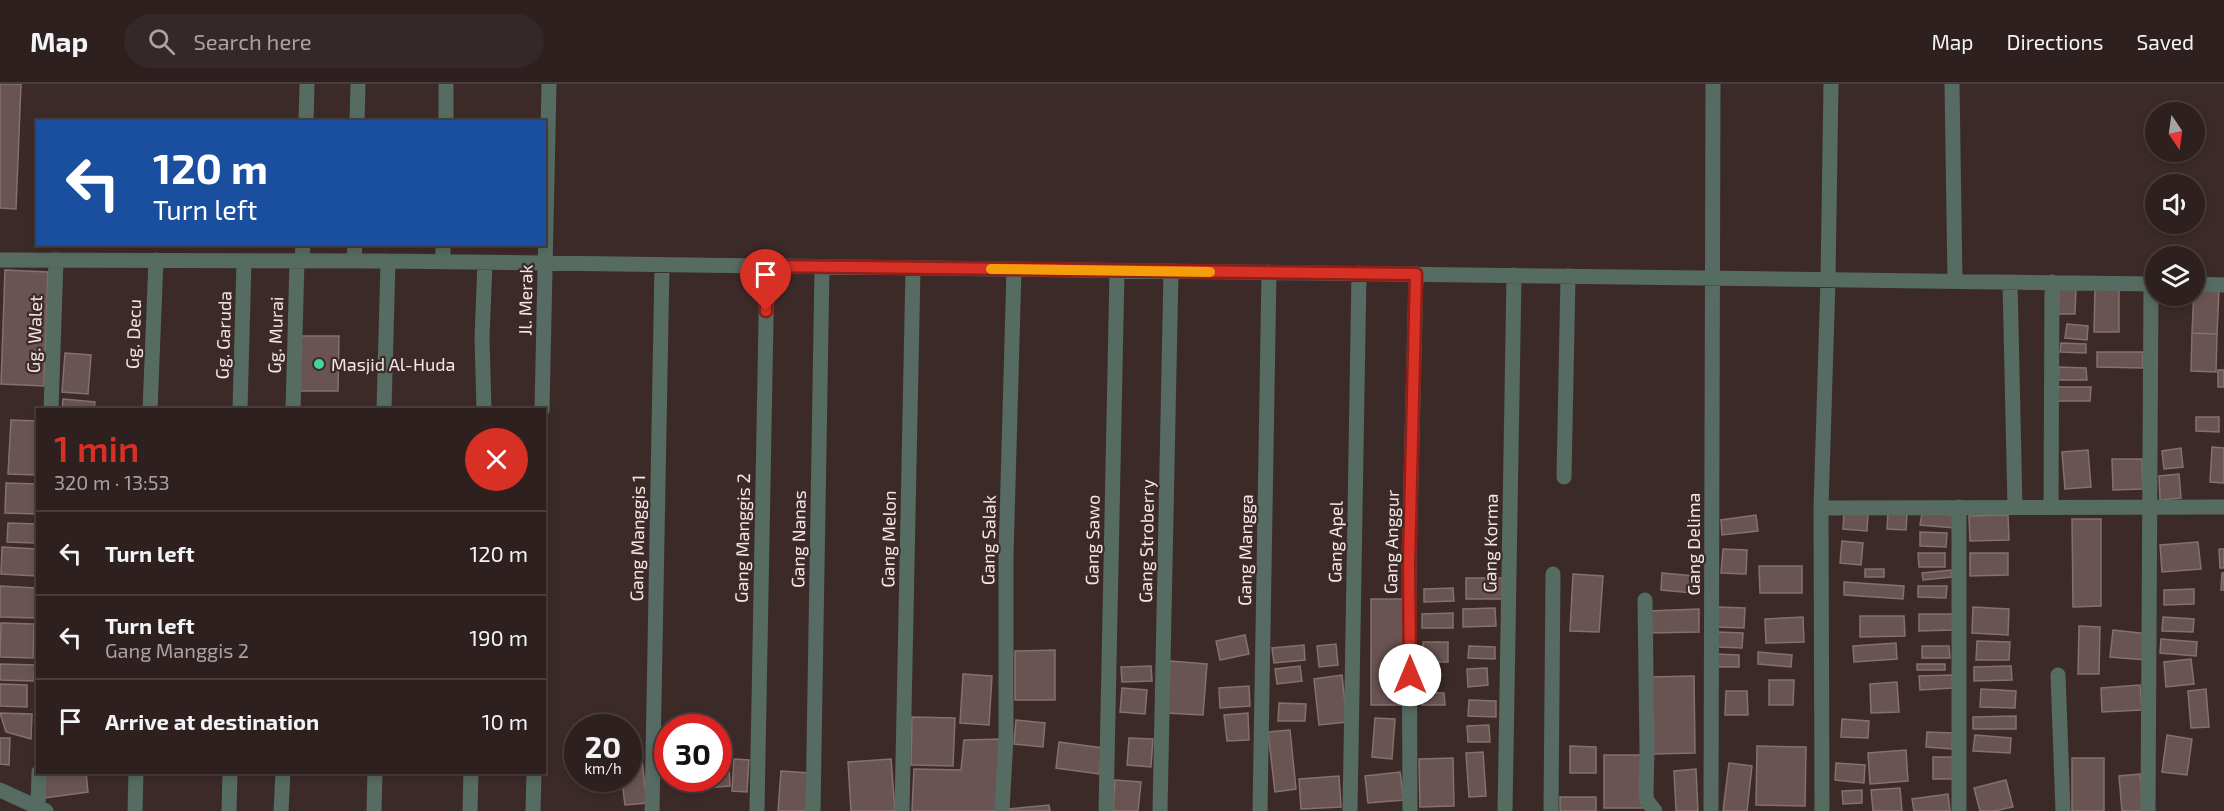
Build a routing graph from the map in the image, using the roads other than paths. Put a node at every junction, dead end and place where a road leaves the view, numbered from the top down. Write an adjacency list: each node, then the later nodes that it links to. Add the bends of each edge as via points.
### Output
1 (307, 84): 8 (street)
2 (358, 84): 9 (street)
3 (446, 84): 10 (street)
4 (549, 84): 11 (street, Jl. Merak)
5 (1713, 84): 38 (street, Gang Delima)
6 (1831, 84): 39 (street)
7 (1952, 84): 40 (street)
8 (306, 120)
9 (357, 120)
10 (446, 120)
11 (546, 218)
12 (303, 246): 20 (street, Gg. Murai)
13 (355, 246): 21 (street)
14 (443, 246): 23 (street)
15 (545, 246): 25 (street, Jl. Merak)
16 (56, 260): 17 (street); 18 (street); 47 (street, Gg. Walet)
17 (156, 260): 19 (street); 48 (street, Gg. Decu)
18 (0, 261)
19 (244, 261): 20 (street); 49 (street, Gg. Garuda)
20 (300, 261): 21 (street); 50 (street, Gg. Murai)
21 (354, 261): 22 (street)
22 (387, 261): 23 (street); 51 (street)
23 (443, 262): 24 (street)
24 (485, 262): 25 (street); 52 (street)
25 (545, 263): 26 (street); 53 (street, Jl. Merak)
26 (662, 265): 27 (street); 79 (street, Gang Manggis 1)
27 (766, 266): 28 (street); 80 (street, Gang Manggis 2)
28 (822, 267): 29 (street); 81 (street, Gang Nanas)
29 (913, 268): 30 (street); 82 (street, Gang Melon)
30 (1014, 269): 31 (street); 83 (street, Gang Salak)
31 (1117, 271): 32 (street); 84 (street, Gang Sawo)
32 (1171, 271): 33 (street); 85 (street, Gang Stroberry)
33 (1269, 272): 34 (street); 86 (street, Gang Mangga)
34 (1359, 273): 35 (street); 87 (street, Gang Apel)
35 (1416, 274): 36 (street); 88 (street, Gang Anggur, via 1409,562)
36 (1514, 275): 37 (street); 89 (street, Gang Korma)
37 (1568, 276): 38 (street); 54 (street)
38 (1713, 278): 39 (street); 92 (street, Gang Delima)
39 (1828, 280): 40 (street); 60 (street)
40 (1955, 281): 41 (street)
41 (2010, 282): 42 (street); 56 (street)
42 (2052, 282): 43 (street); 57 (street)
43 (2145, 284)
44 (2205, 284): 45 (street)
45 (2224, 285)
46 (2153, 306): 58 (street)
47 (51, 408)
48 (150, 408)
49 (240, 408)
50 (293, 408)
51 (384, 408)
52 (484, 408)
53 (542, 408)
54 (1564, 477)
55 (1959, 507): 56 (street); 60 (street); 94 (street)
56 (2015, 507): 57 (street)
57 (2052, 507): 58 (street)
58 (2150, 507): 59 (street); 96 (street)
59 (2224, 507)
60 (1821, 508): 93 (street)
61 (1553, 574): 90 (street)
62 (1646, 600): 91 (street, via 1646,794)
63 (2058, 675): 95 (street)
64 (39, 774): 72 (street)
65 (136, 774): 73 (street)
66 (230, 774): 74 (street)
67 (283, 774): 75 (street)
68 (375, 774): 76 (street)
69 (471, 774): 77 (street)
70 (534, 774): 78 (street)
71 (0, 790): 72 (street)
72 (42, 809)
73 (135, 811)
74 (229, 811)
75 (282, 811)
76 (374, 811)
77 (470, 811)
78 (533, 811)
79 (652, 811)
80 (757, 811)
81 (813, 811)
82 (902, 811)
83 (1002, 811)
84 (1106, 811)
85 (1160, 811)
86 (1260, 811)
87 (1350, 811)
88 (1410, 811)
89 (1505, 811)
90 (1551, 811)
91 (1655, 811)
92 (1711, 811)
93 (1822, 811)
94 (1959, 811)
95 (2063, 811)
96 (2148, 811)

